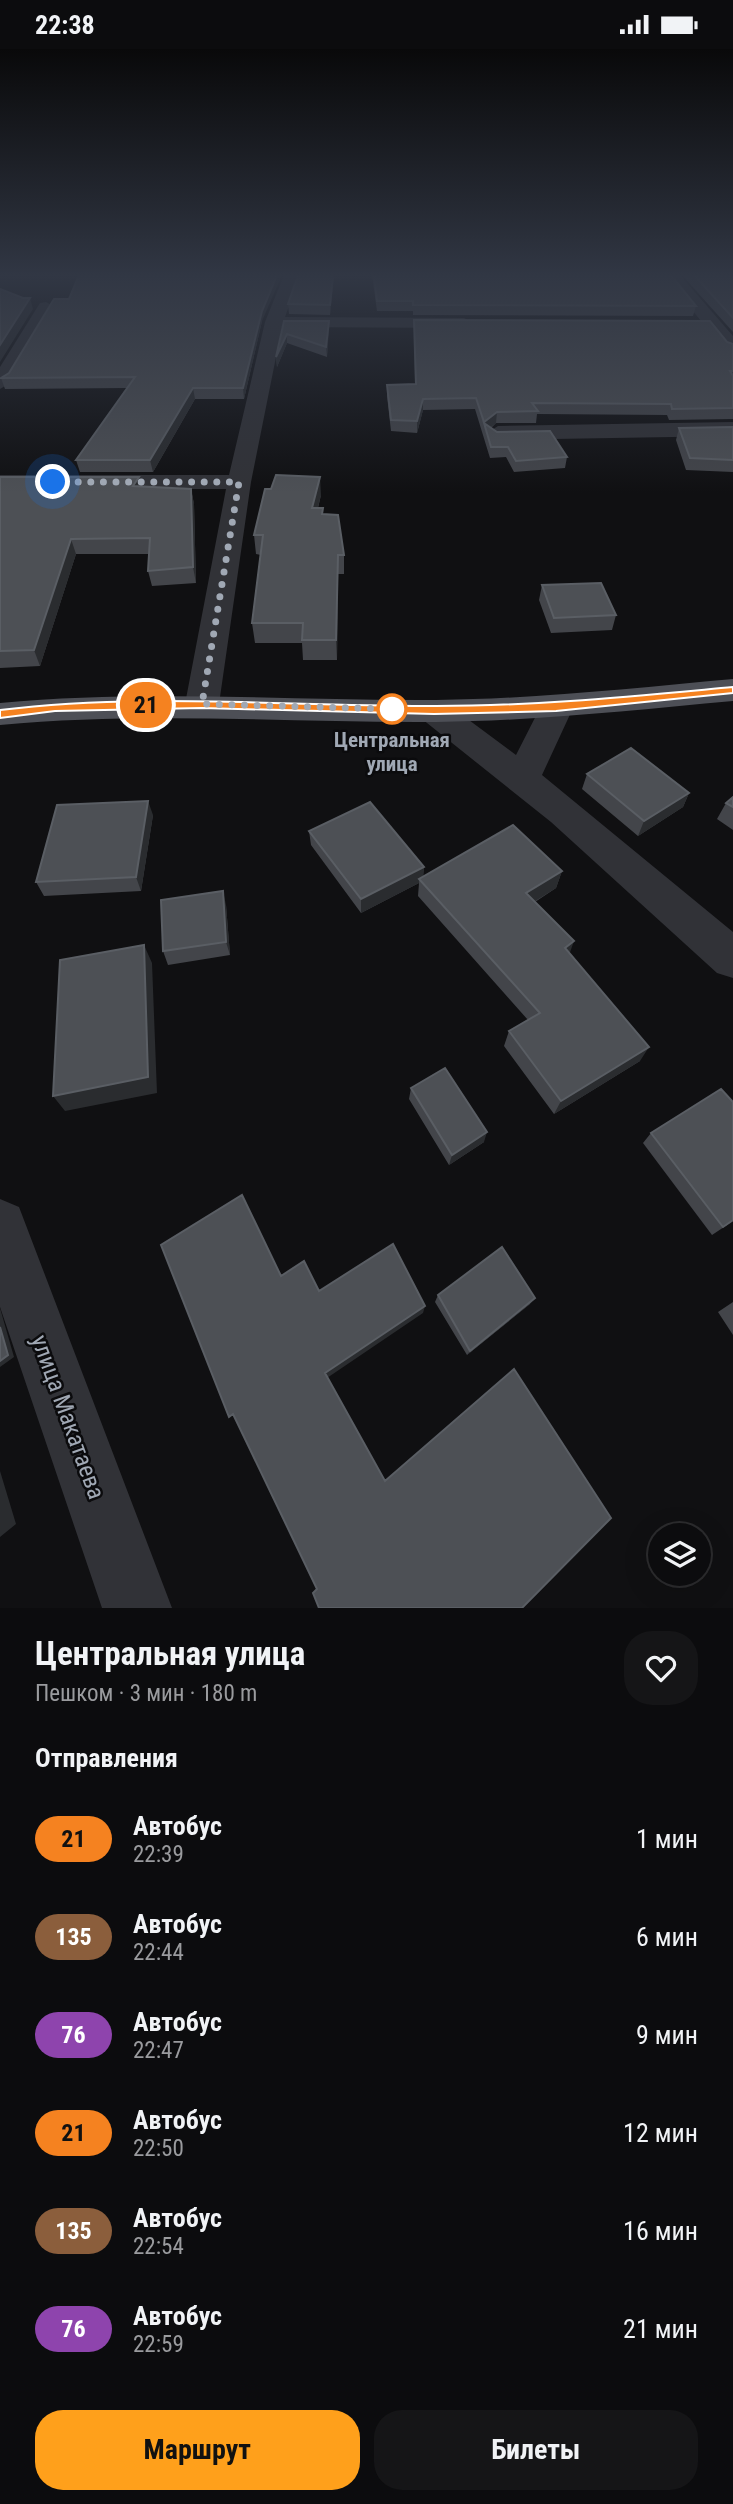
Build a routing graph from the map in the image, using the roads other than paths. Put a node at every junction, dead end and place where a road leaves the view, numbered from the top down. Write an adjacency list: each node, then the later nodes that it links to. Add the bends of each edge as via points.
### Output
1 (21, 348): 3 (street)
2 (268, 348): 7 (street)
3 (0, 383)
4 (733, 429): 5 (street)
5 (496, 433)
6 (0, 482): 7 (street)
7 (239, 482): 9 (street)
8 (733, 690): 10 (main road)
9 (202, 704): 11 (main road); 12 (main road, via 55,707)
10 (556, 708): 11 (main road); 13 (street)
11 (434, 711): 13 (street)
12 (0, 714)
13 (522, 779): 14 (street)
14 (733, 959)
15 (0, 1226): 16 (street, улица Макатаева)
16 (136, 1608)

